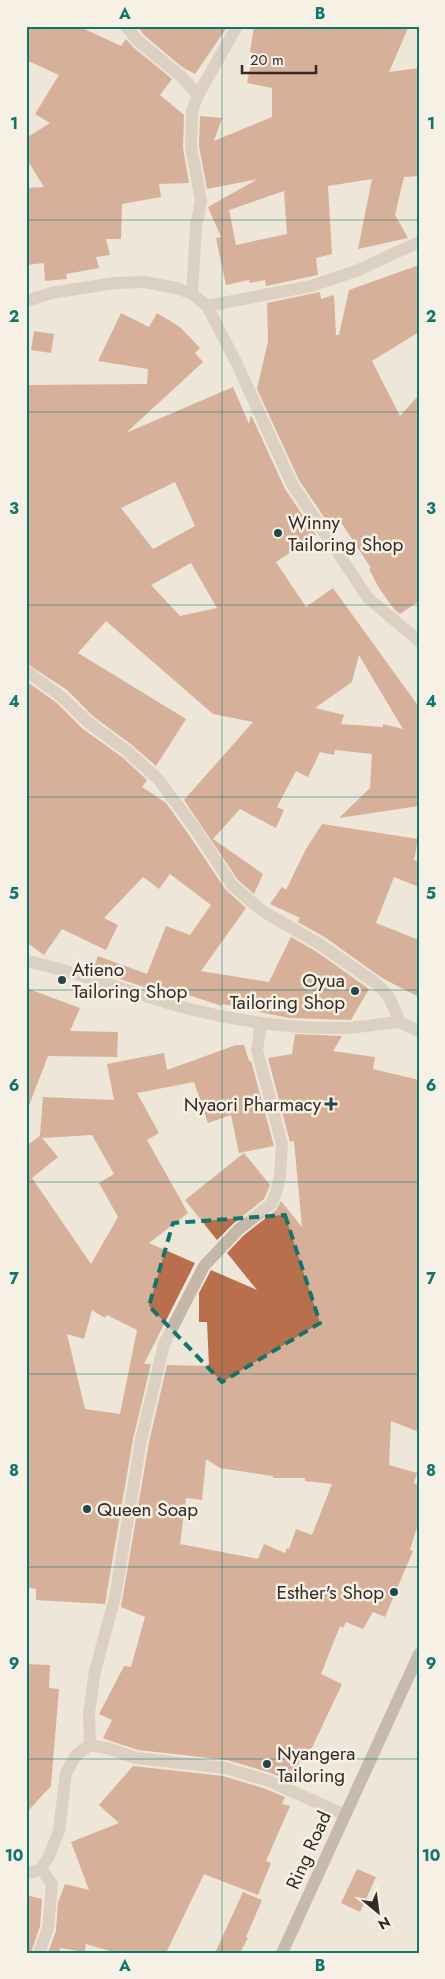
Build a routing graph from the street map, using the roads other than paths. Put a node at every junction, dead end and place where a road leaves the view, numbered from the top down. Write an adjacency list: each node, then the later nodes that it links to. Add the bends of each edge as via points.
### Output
1 (126, 26): 3 (street, via 138,41 182,77)
2 (237, 26): 3 (street)
3 (198, 95): 5 (street, via 192,112 191,147 200,201)
4 (419, 242): 7 (street, via 356,271 311,286)
5 (192, 294): 6 (street, via 145,282 114,283 51,293); 7 (street)
6 (26, 301)
7 (207, 306): 8 (street, via 292,484 368,598)
8 (419, 641)
9 (26, 671): 12 (street, via 62,697 159,780 232,885 261,910 321,945 377,984 389,997)
10 (26, 961): 11 (street, via 172,1004)
11 (261, 1022): 12 (street, via 342,1028); 15 (street, via 257,1050 282,1144 280,1177 271,1204 239,1229 204,1266 164,1344 141,1440 115,1597 96,1671 89,1713)
12 (400, 1022): 13 (street)
13 (419, 1031)
14 (419, 1654): 16 (main road, Ring Road)
15 (90, 1745): 16 (street, via 136,1758 225,1768 269,1781); 17 (street, via 76,1755 66,1773 59,1831)
16 (345, 1815): 20 (main road, Ring Road)
17 (41, 1869): 18 (street); 19 (street, via 52,1884 48,1928)
18 (26, 1874)
19 (39, 1953)
20 (282, 1953)

